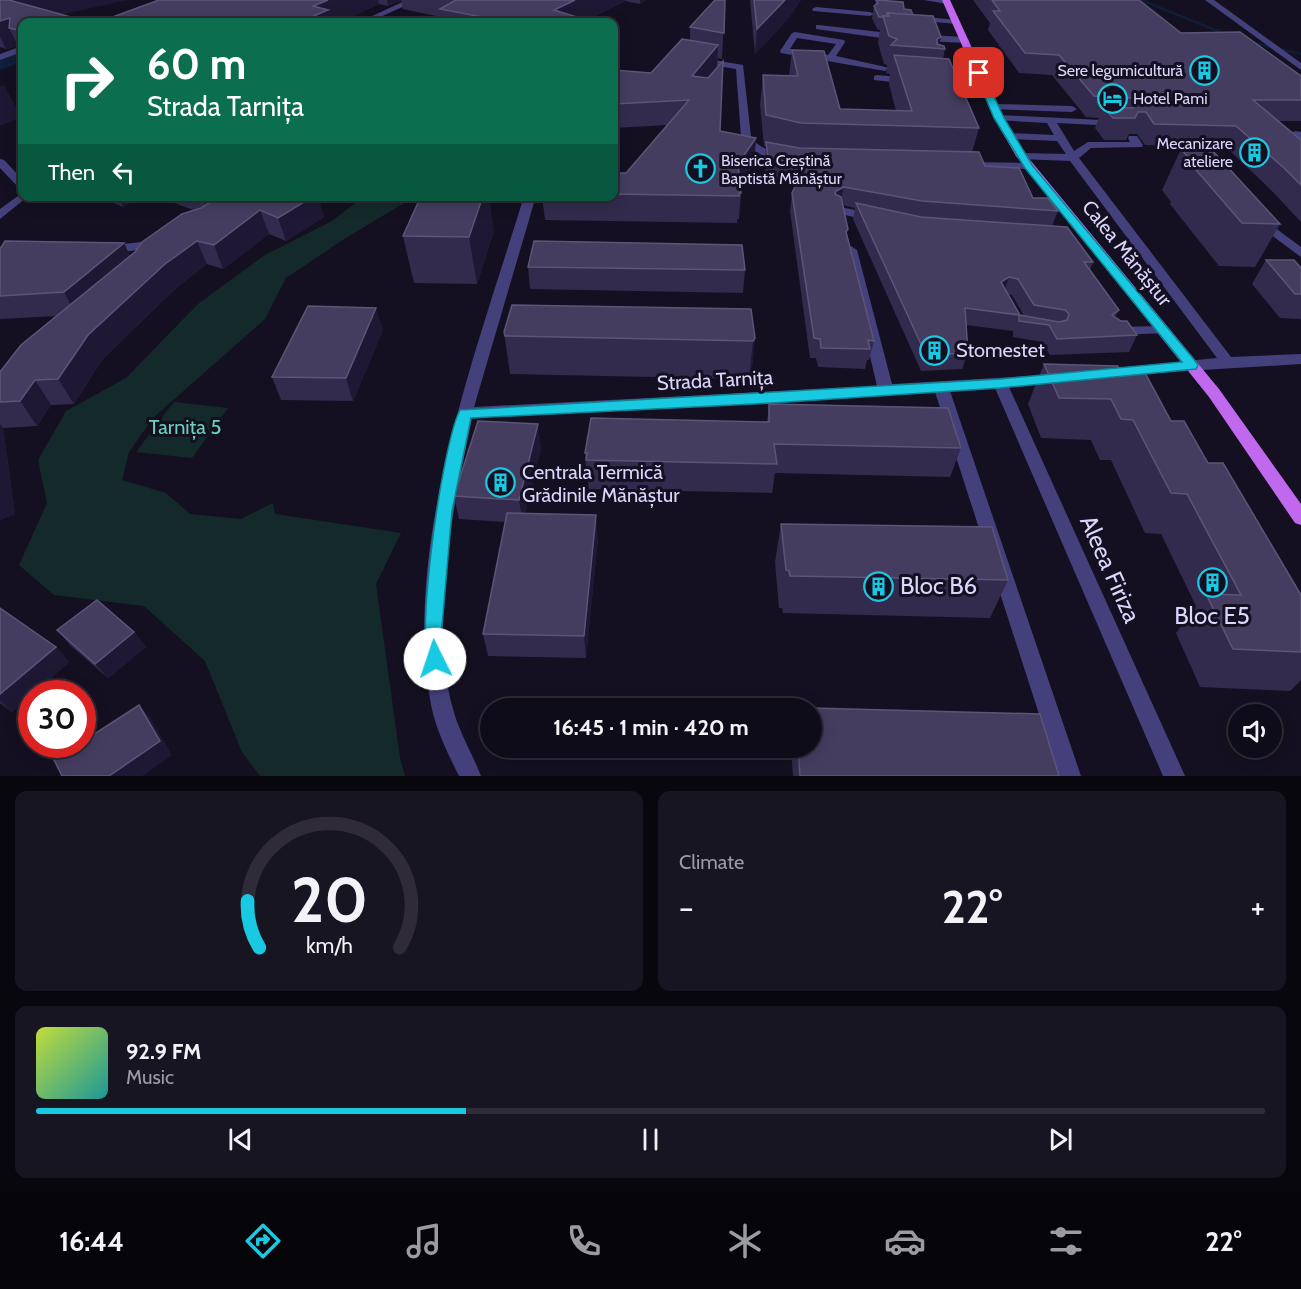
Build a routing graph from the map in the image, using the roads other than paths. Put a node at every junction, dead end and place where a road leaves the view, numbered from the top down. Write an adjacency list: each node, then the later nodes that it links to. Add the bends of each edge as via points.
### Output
1 (414, 0): 9 (street)
2 (928, 0): 4 (street)
3 (1209, 0): 18 (street)
4 (946, 1): 10 (main road, Calea Mănăștur)
5 (816, 9): 6 (street)
6 (838, 11): 7 (street); 11 (street, via 837,19)
7 (870, 14)
8 (906, 17): 10 (street)
9 (372, 18)
10 (957, 22): 13 (main road, Calea Mănăștur)
11 (856, 25)
12 (819, 27): 13 (street)
13 (965, 40): 21 (main road, Calea Mănăștur)
14 (18, 50): 15 (street)
15 (0, 57)
16 (687, 58): 37 (street, via 740,67 746,137 751,147)
17 (831, 58): 17 (street, via 841,42 795,35 784,51); 19 (street)
18 (1301, 67)
19 (885, 68)
20 (936, 70): 21 (street)
21 (979, 73): 25 (main road, Calea Mănăștur)
22 (877, 78): 23 (street)
23 (920, 82)
24 (930, 83): 25 (street)
25 (985, 87): 26 (main road, Calea Mănăștur)
26 (994, 107): 27 (street); 28 (main road, Calea Mănăștur)
27 (1072, 109)
28 (999, 118): 29 (street); 32 (main road, Calea Mănăștur)
29 (1050, 120): 30 (street); 33 (street)
30 (1122, 125)
31 (1301, 135): 35 (street, via 1295,134)
32 (1009, 136): 33 (street); 38 (main road, Calea Mănăștur)
33 (1061, 138): 36 (street)
34 (1133, 138): 36 (street, via 1138,145 1088,145)
35 (1301, 141)
36 (1073, 158): 38 (street); 57 (street)
37 (797, 160)
38 (1025, 161): 40 (street); 49 (main road, Calea Mănăștur)
39 (0, 162): 41 (street)
40 (957, 165)
41 (18, 180)
42 (18, 199): 46 (street)
43 (529, 201): 64 (street)
44 (840, 211): 47 (street)
45 (1248, 212): 52 (street)
46 (0, 215)
47 (889, 220)
48 (1070, 237): 49 (street)
49 (1087, 238): 54 (main road, Calea Mănăștur)
50 (851, 250): 63 (street)
51 (95, 251): 53 (street, via 163,243)
52 (1301, 253)
53 (146, 262)
54 (1163, 330): 55 (street); 58 (main road, Calea Mănăștur)
55 (1114, 331)
56 (1301, 359): 57 (street)
57 (1227, 362): 58 (street)
58 (1192, 365): 59 (street); 65 (main road, Calea Mănăștur)
59 (1112, 373)
60 (1078, 376): 61 (street, Strada Tarnița)
61 (1000, 383): 62 (street, Strada Tarnița); 68 (street, Aleea Firiza)
62 (941, 387): 63 (street, Strada Tarnița); 67 (street)
63 (886, 390): 64 (street, Strada Tarnița)
64 (465, 414): 66 (street, via 444,511 432,638 440,702)
65 (1301, 518)
66 (470, 776)
67 (1070, 776)
68 (1174, 776)

